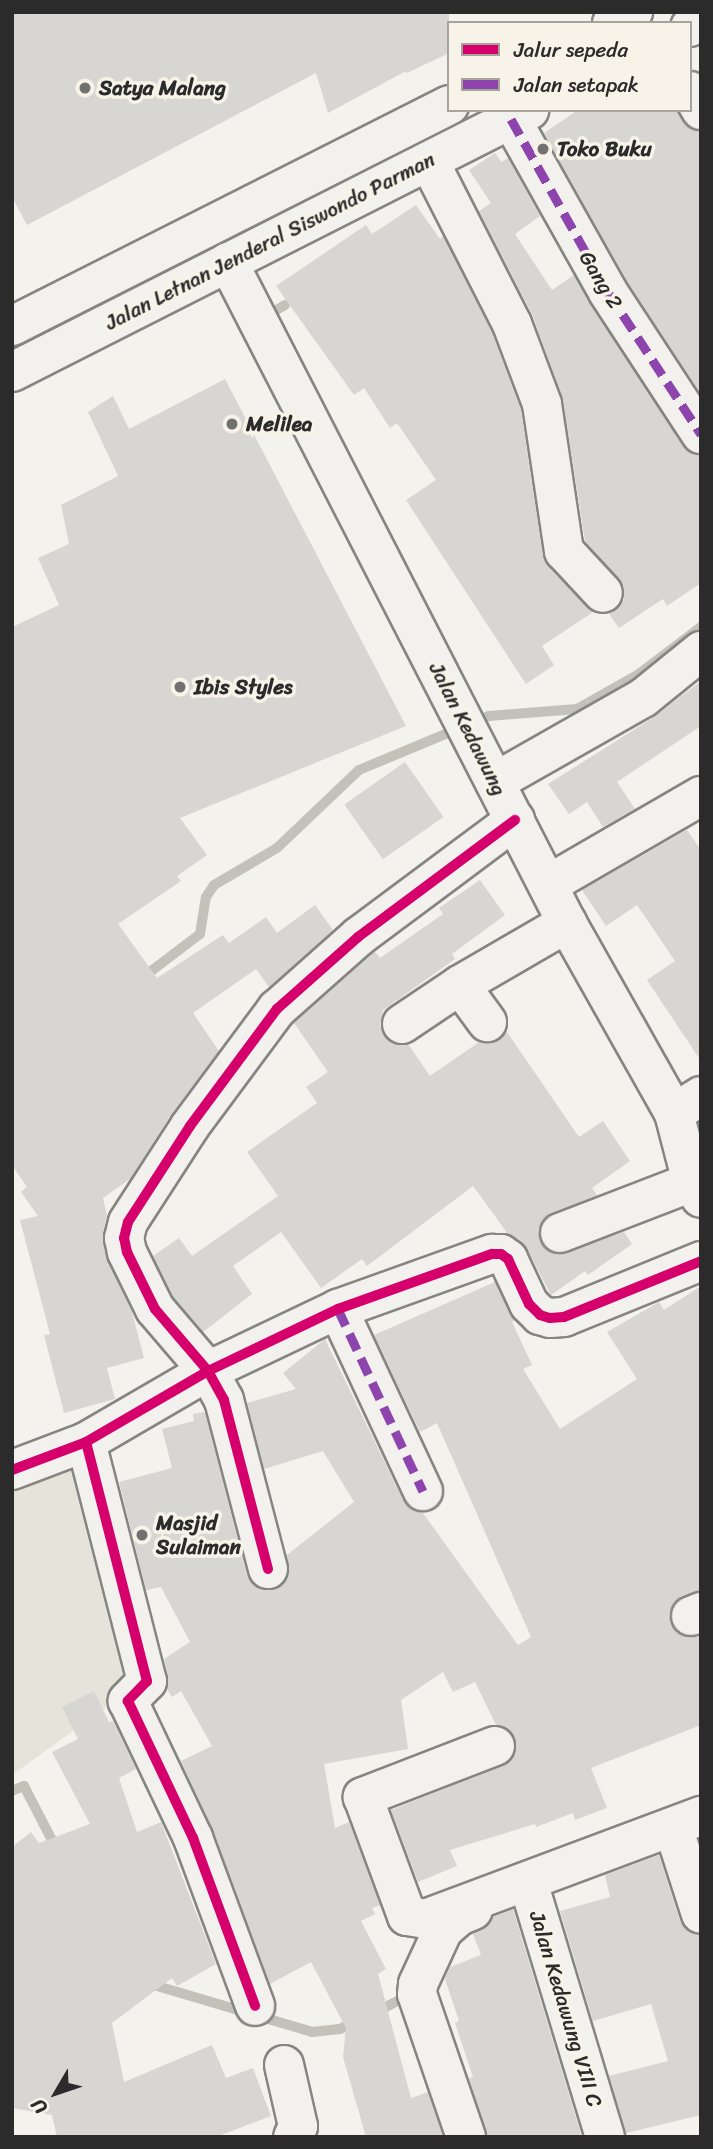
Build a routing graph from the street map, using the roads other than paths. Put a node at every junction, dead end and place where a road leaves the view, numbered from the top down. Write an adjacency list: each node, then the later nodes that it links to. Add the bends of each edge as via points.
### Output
1 (633, 12): 2 (street)
2 (616, 21)
3 (692, 94): 5 (street)
4 (447, 106): 9 (street, Jalan Letnan Jenderal Siswondo Parman)
5 (701, 110)
6 (520, 115): 7 (street, Jalan Letnan Jenderal Siswondo Parman); 11 (street, Gang 2, via 608,292)
7 (429, 161): 8 (street, Jalan Letnan Jenderal Siswondo Parman); 12 (street, via 512,324 542,404 565,551)
8 (228, 261): 10 (street, Jalan Letnan Jenderal Siswondo Parman); 14 (street, Jalan Kedawung)
9 (12, 326)
10 (12, 372)
11 (701, 434)
12 (603, 593)
13 (701, 651): 14 (street, via 643,698)
14 (495, 782): 16 (street, Jalan Kedawung)
15 (701, 796): 17 (street)
16 (515, 820): 17 (street, Jalan Kedawung); 27 (street, via 358,937 277,1009 190,1126 128,1222 127,1252 155,1309)
17 (549, 884): 18 (street, Jalan Kedawung)
18 (567, 923): 19 (street); 22 (street, Jalan Kedawung)
19 (460, 985): 20 (street); 21 (street)
20 (487, 1022)
21 (402, 1024)
22 (687, 1105): 23 (street, Jalan Kedawung)
23 (696, 1190): 24 (street)
24 (559, 1233)
25 (701, 1261): 26 (street, via 564,1317 540,1315 529,1304 508,1259 501,1254 475,1259)
26 (338, 1309): 27 (street); 30 (street)
27 (208, 1371): 28 (street); 31 (street, via 224,1400)
28 (86, 1442): 29 (street); 36 (street, via 147,1681 128,1701 193,1838)
29 (12, 1470)
30 (423, 1491)
31 (268, 1569)
32 (495, 1746): 34 (street, via 363,1797 407,1916 425,1919)
33 (687, 1822): 34 (street); 35 (street)
34 (523, 1884): 39 (street, via 507,1896 459,1916 443,1930 418,1984 417,1994); 40 (street, Jalan Kedawung VIII C)
35 (701, 1914)
36 (255, 2006)
37 (284, 2065): 38 (street, via 298,2126)
38 (293, 2137)
39 (466, 2137)
40 (604, 2137)

